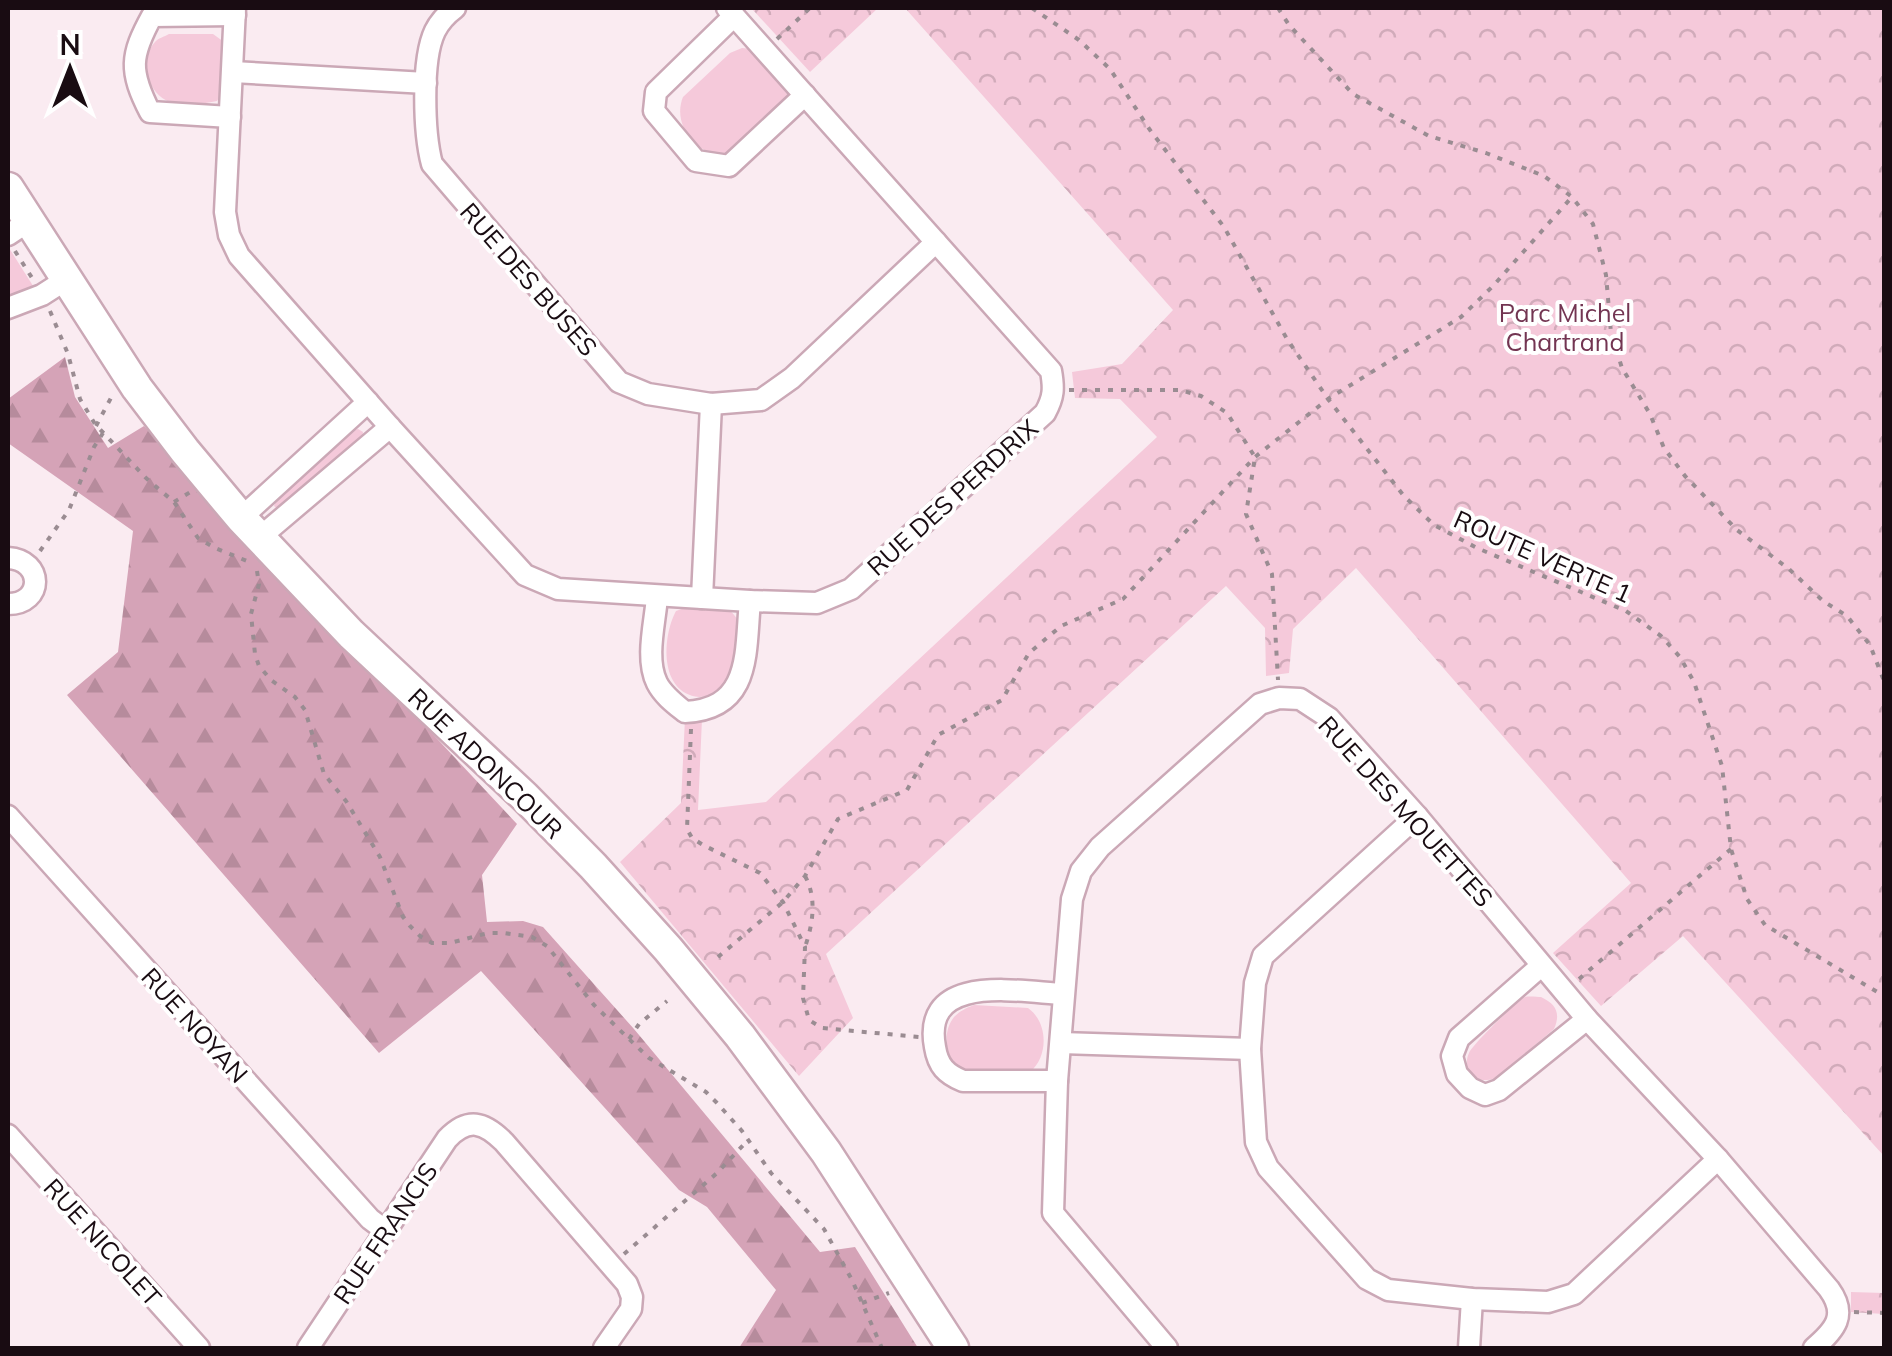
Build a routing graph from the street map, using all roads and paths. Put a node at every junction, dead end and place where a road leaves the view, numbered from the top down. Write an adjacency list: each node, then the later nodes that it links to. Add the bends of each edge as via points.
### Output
1 (455, 8): 9 (street, RUE DES BUSES, via 435,30)
2 (810, 8): 7 (path)
3 (1032, 8): 21 (path, ROUTE VERTE 1, via 1110,69 1224,227)
4 (1278, 8): 13 (path, via 1352,94 1429,136 1544,176)
5 (235, 11): 8 (street, RUE DES PERDRIX); 11 (street, RUE DES PERDRIX, via 152,16 136,44 136,84 150,112)
6 (730, 12): 7 (street); 10 (street, via 656,92 654,112 696,161 729,166)
7 (765, 51): 10 (street)
8 (233, 72): 9 (street); 11 (street, RUE DES PERDRIX)
9 (426, 83): 23 (street, RUE DES BUSES, via 432,164 619,382)
10 (805, 95): 15 (street)
11 (230, 117): 22 (street, RUE DES PERDRIX, via 228,235 239,256)
12 (8, 188): 14 (street, RUE ADONCOUR)
13 (1572, 198): 21 (path, via 1461,316); 37 (path, via 1594,224 1610,333 1622,368 1664,448 1738,530 1847,616 1870,645)
14 (16, 235): 16 (street, RUE ADONCOUR); 16 (path)
15 (936, 242): 19 (street, via 1051,371); 23 (street, RUE DES BUSES, via 792,378 761,400)
16 (52, 283): 18 (street, via 42,295); 30 (street, RUE ADONCOUR)
17 (48, 305): 24 (path)
18 (8, 308)
19 (1054, 390): 27 (path, via 1180,390 1200,396 1227,413); 35 (street, RUE DES PERDRIX, via 1045,413 851,589 817,602)
20 (112, 396): 24 (path)
21 (1328, 399): 27 (path); 42 (path, ROUTE VERTE 1, via 1434,525 1626,611 1680,657 1722,766)
22 (368, 402): 25 (street, RUE DES PERDRIX); 30 (street)
23 (711, 404): 34 (street)
24 (96, 426): 26 (path)
25 (390, 427): 30 (street); 33 (street, RUE DES PERDRIX, via 526,575 558,589)
26 (103, 433): 29 (path); 32 (path, via 69,510)
27 (1254, 457): 38 (path, via 1246,514 1272,574); 43 (path, via 1123,598 1061,626 1029,653 1002,700 938,735 906,790 838,819)
28 (196, 489): 29 (path)
29 (174, 502): 53 (path, via 198,538 258,571 251,614 260,666 305,710 324,774 380,857 410,926 441,944 504,932 540,940)
30 (250, 528): 73 (street, RUE ADONCOUR, via 350,634 593,866 668,949 826,1152)
31 (8, 558): 36 (street, via 28,565 35,579 26,600)
32 (34, 559)
33 (657, 597): 34 (street, RUE DES PERDRIX); 39 (street, via 656,682)
34 (702, 598): 35 (street, RUE DES PERDRIX)
35 (750, 601): 39 (street, via 744,670 733,694)
36 (8, 604)
37 (1884, 680)
38 (1278, 698): 41 (street, RUE DES MOUETTES, via 1300,699 1329,718); 49 (street, via 1260,704 1081,871)
39 (692, 712): 44 (path, via 687,829 703,845 760,872)
40 (8, 816): 61 (street, RUE NOYAN)
41 (1417, 816): 47 (street, RUE DES MOUETTES); 56 (street, via 1263,956 1254,983)
42 (1732, 848): 48 (path); 50 (path, ROUTE VERTE 1, via 1747,898 1764,925)
43 (805, 876): 44 (path); 45 (path, via 812,901)
44 (783, 902): 45 (path); 46 (path)
45 (805, 946): 54 (path, via 809,1020 822,1028)
46 (718, 957)
47 (1540, 966): 48 (street, RUE DES MOUETTES); 52 (street, via 1459,1038 1452,1056 1457,1074 1485,1095 1499,1090)
48 (1564, 992): 52 (street, RUE DES MOUETTES)
49 (1063, 994): 54 (street, via 975,990 951,998 938,1013); 55 (street)
50 (1884, 996)
51 (667, 1001): 53 (path)
52 (1587, 1018): 60 (street, RUE DES MOUETTES)
53 (629, 1039): 59 (path, via 706,1092)
54 (934, 1039): 57 (street, via 938,1062 964,1081)
55 (1062, 1042): 56 (street); 57 (street)
56 (1250, 1049): 64 (street, via 1256,1142 1268,1168 1367,1279 1388,1290)
57 (1058, 1081): 68 (street, via 1053,1213)
58 (8, 1136): 69 (street, RUE NICOLET)
59 (748, 1140): 62 (path); 65 (path, via 824,1229)
60 (1718, 1159): 64 (street, via 1574,1294 1548,1302); 66 (street, RUE DES MOUETTES, via 1829,1289)
61 (386, 1232): 70 (street, RUE FRANCIS); 71 (street, RUE FRANCIS, via 446,1140 468,1125 490,1129 627,1284 631,1309)
62 (620, 1258)
63 (889, 1292): 65 (path)
64 (1472, 1299): 74 (street)
65 (862, 1304): 72 (path)
66 (1838, 1311): 67 (path); 75 (street, via 1832,1333)
67 (1884, 1313)
68 (1153, 1344)
69 (199, 1348)
70 (308, 1348)
71 (604, 1348)
72 (882, 1348)
73 (954, 1348)
74 (1469, 1348)
75 (1814, 1348)

